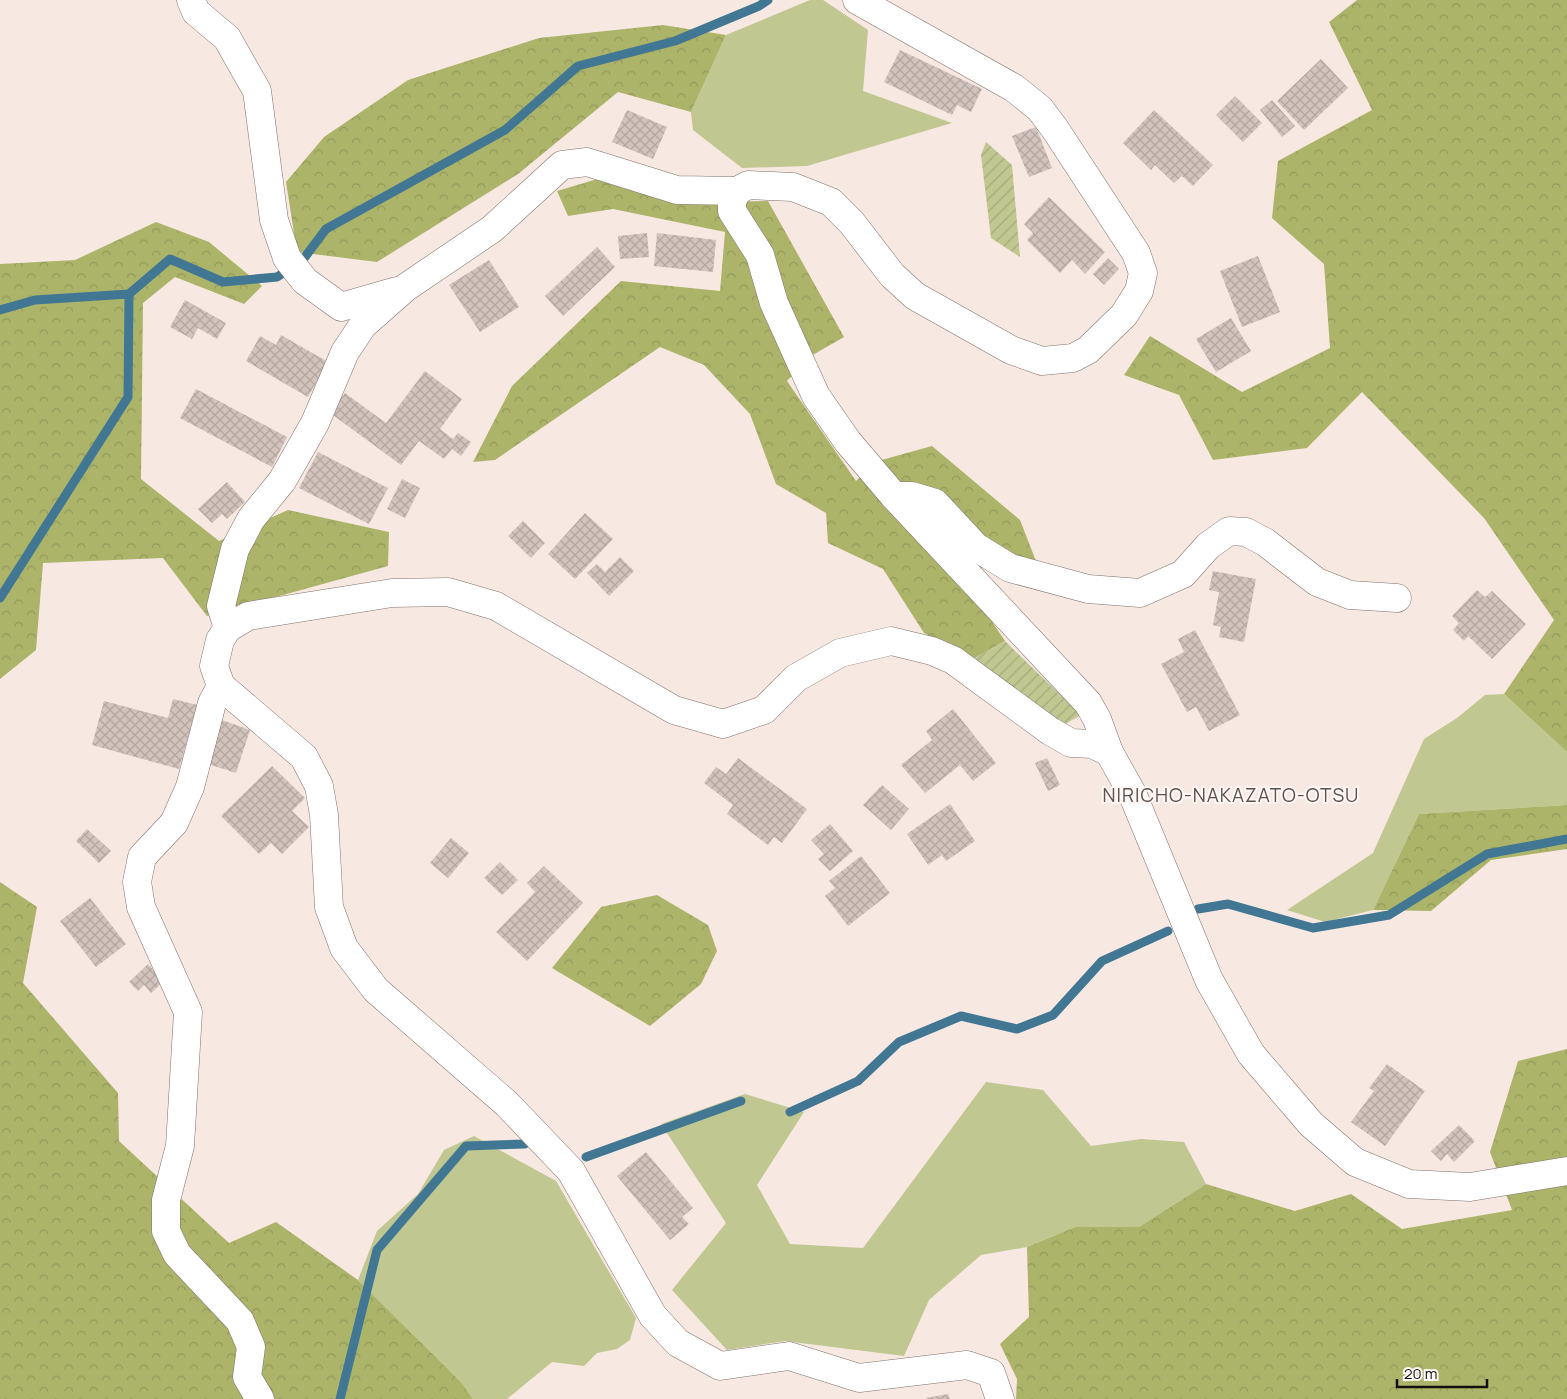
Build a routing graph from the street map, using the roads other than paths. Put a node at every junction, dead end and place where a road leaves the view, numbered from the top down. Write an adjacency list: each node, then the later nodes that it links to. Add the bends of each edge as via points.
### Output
1 (191, 0): 4 (street, via 196,12 227,38 257,92 274,220 287,258 305,281 341,307)
2 (857, 0): 3 (street, via 1014,88 1040,109 1136,253 1143,273 1139,291 1124,314 1088,350 1073,358 1042,361 1011,350 916,296 892,275 852,223 831,202 793,187 748,184)
3 (737, 191): 4 (street, via 677,190 587,162 562,164 492,229); 5 (street, via 732,211 760,255 774,303 816,396 848,442)
4 (405, 288): 7 (street, via 363,325 345,352 315,423 282,481 251,519 235,549 221,606)
5 (894, 496): 6 (street, via 912,496 935,503 976,547 1010,568 1088,589 1140,593 1183,574 1208,546 1229,531 1246,532 1265,542 1317,582 1350,595); 9 (street, via 1088,703 1098,719)
6 (1397, 598)
7 (228, 628): 8 (street, via 220,640 214,666); 9 (street, via 248,616 392,592 448,592 496,606 674,710 723,724 764,710 796,678 840,653 890,641 932,651 953,660 1050,731 1071,743 1092,744)
8 (221, 686): 11 (street, via 212,703 190,787 174,823 142,857 138,882 141,907 188,1012 180,1146 166,1200 166,1231 177,1254 240,1321 251,1347 247,1377); 12 (street, via 304,757 319,786 324,815 329,907 344,948 376,990 507,1104 570,1171 652,1316 678,1343 720,1366 789,1356 859,1378 967,1365 991,1373)
9 (1109, 752): 10 (street, via 1132,793 1209,980 1250,1054 1311,1124 1355,1162 1409,1184 1470,1187)
10 (1567, 1171)
11 (260, 1399)
12 (1000, 1399)

